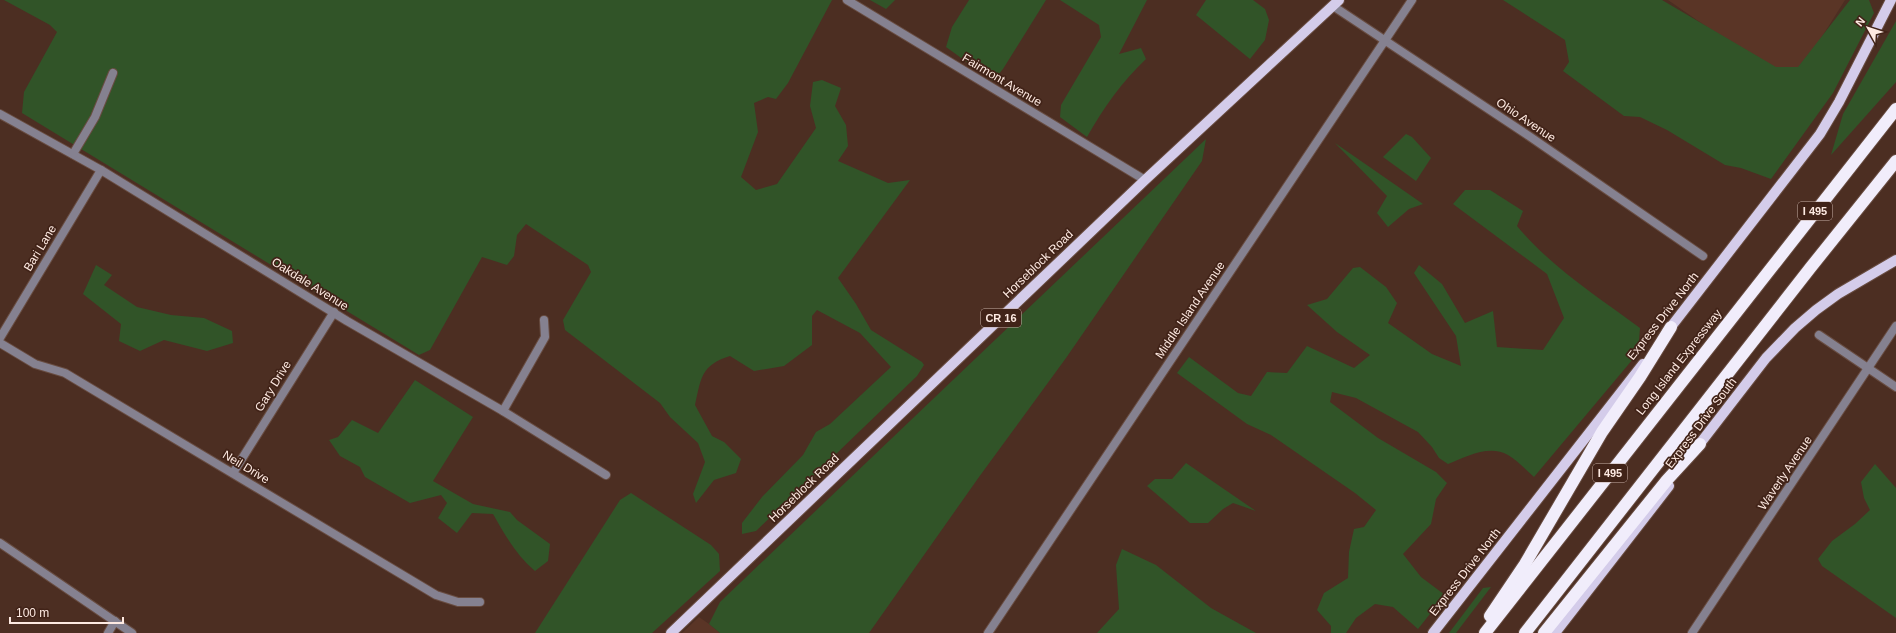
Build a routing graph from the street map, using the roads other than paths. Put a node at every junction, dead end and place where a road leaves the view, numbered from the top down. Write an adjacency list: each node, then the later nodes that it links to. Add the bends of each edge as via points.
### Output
1 (847, 0): 12 (street, Fairmont Avenue)
2 (1412, 0): 5 (street, Middle Island Avenue)
3 (1891, 0): 18 (main road, Express Drive North, via 1820,134)
4 (1336, 3): 5 (street, Ohio Avenue); 12 (main road, Horseblock Road / CR 16)
5 (1385, 40): 13 (street, Ohio Avenue); 34 (street, Middle Island Avenue)
6 (113, 73): 9 (street, via 96,117)
7 (1896, 109): 37 (highway, Long Island Expressway / I 495)
8 (0, 114): 9 (street, Oakdale Avenue)
9 (73, 154): 11 (street, Oakdale Avenue)
10 (1896, 161): 38 (highway, I 495, via 1820,254)
11 (101, 170): 15 (street, Oakdale Avenue); 20 (street, Bari Lane)
12 (1146, 180): 33 (main road, Horseblock Road / CR 16)
13 (1703, 256)
14 (1896, 260): 25 (main road, Express Drive South, via 1838,294 1795,328 1766,358)
15 (334, 312): 24 (street, Oakdale Avenue); 26 (street, Gary Drive)
16 (544, 320): 24 (street, via 545,337)
17 (1896, 326): 22 (street, Waverly Avenue)
18 (1671, 327): 35 (main road, Express Drive North); 36 (highway, via 1591,451 1525,564)
19 (1819, 335): 22 (street)
20 (0, 338)
21 (0, 343): 26 (street, Neil Drive, via 35,364 65,373)
22 (1869, 369): 23 (street); 41 (street, Waverly Avenue)
23 (1896, 388)
24 (503, 411): 27 (street, Oakdale Avenue)
25 (1700, 444): 39 (highway, via 1667,480); 40 (main road, Express Drive South)
26 (233, 473): 29 (street, Neil Drive, via 436,595 458,602)
27 (606, 475)
28 (0, 543): 30 (street)
29 (480, 602)
30 (115, 622): 31 (street); 32 (street)
31 (108, 633)
32 (132, 633)
33 (671, 633)
34 (988, 633)
35 (1433, 633)
36 (1479, 633)
37 (1485, 633)
38 (1525, 633)
39 (1544, 633)
40 (1555, 633)
41 (1692, 633)

